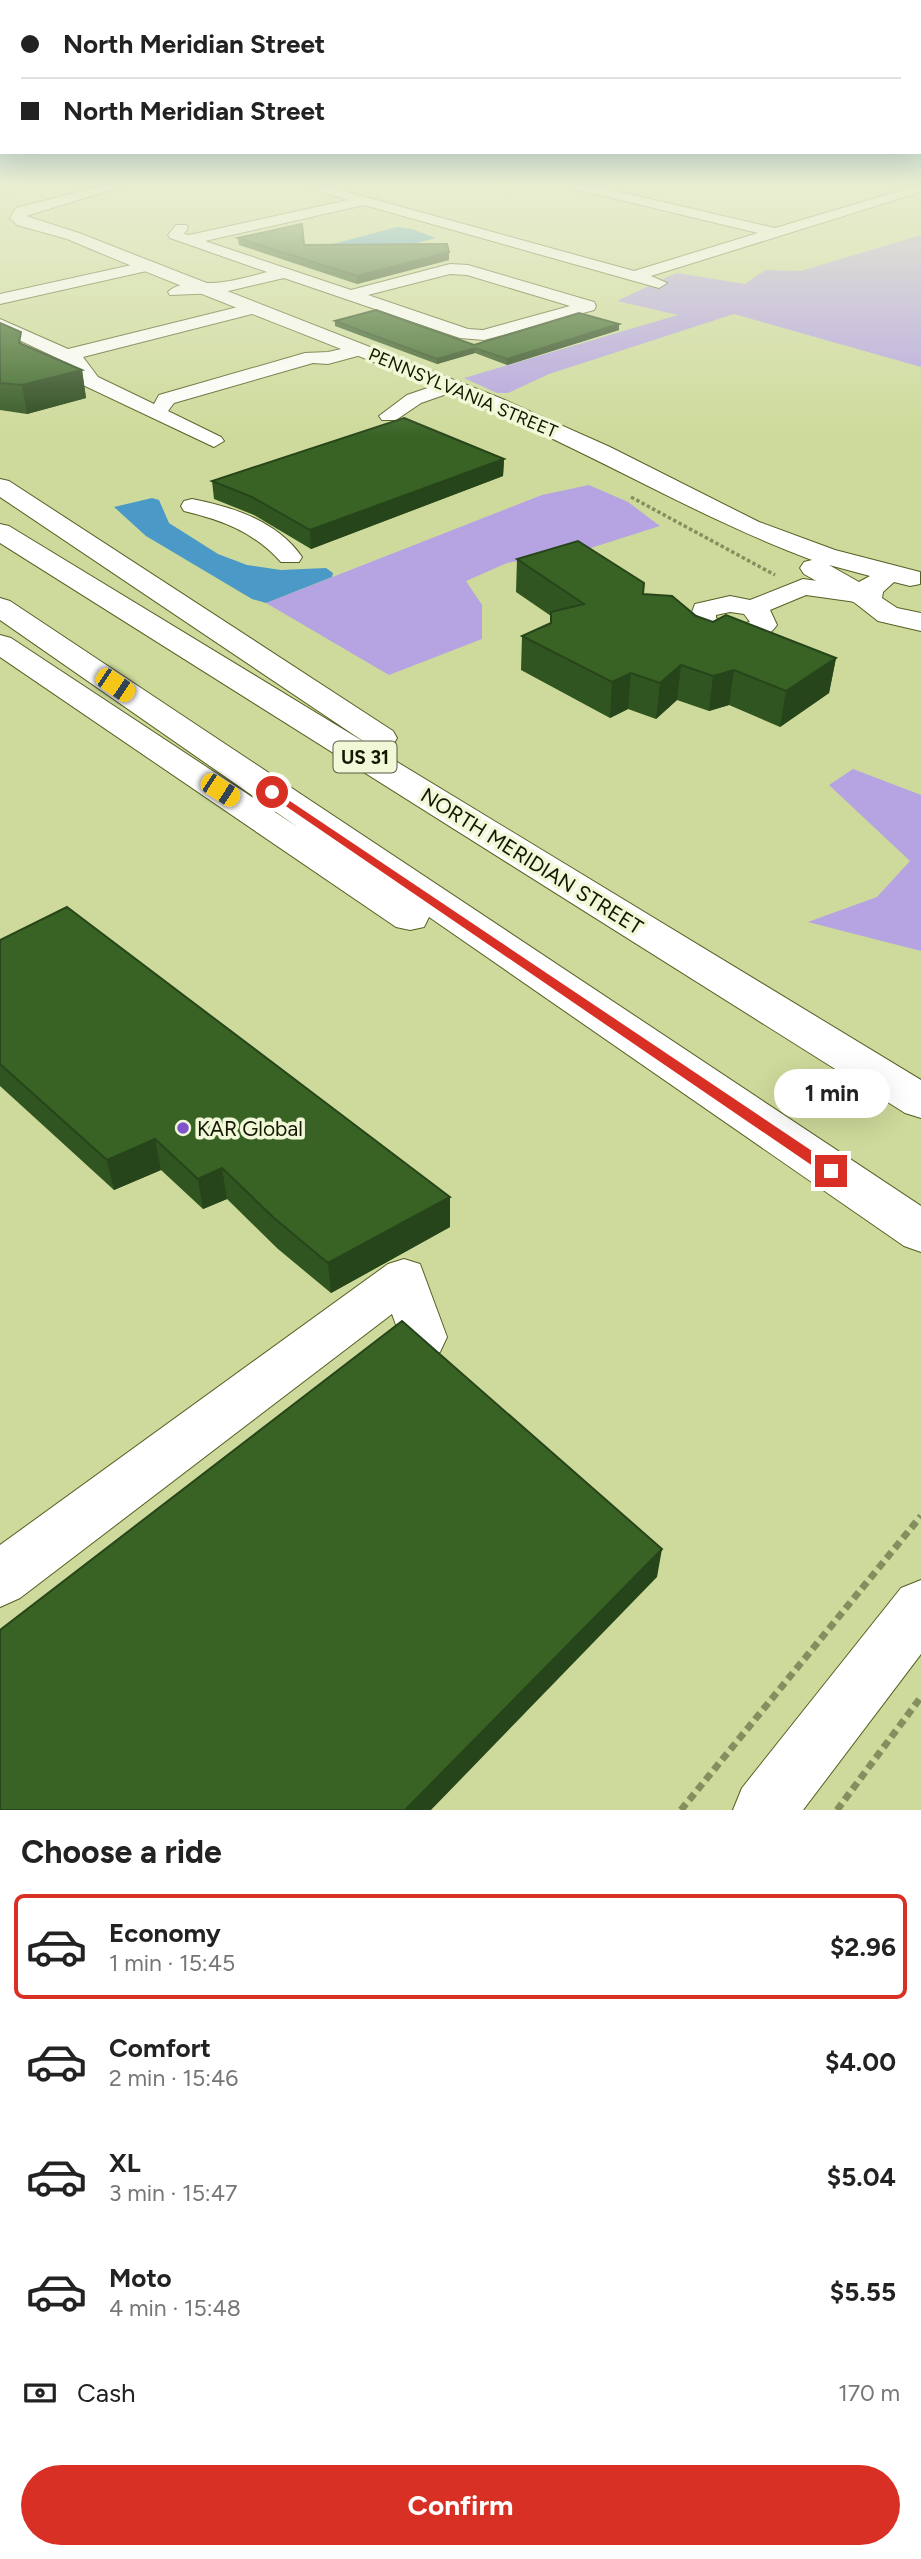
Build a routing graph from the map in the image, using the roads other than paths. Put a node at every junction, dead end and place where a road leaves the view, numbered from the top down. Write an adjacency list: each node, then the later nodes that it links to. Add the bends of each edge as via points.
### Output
1 (133, 269): 14 (street)
2 (136, 269): 12 (main road, PENNSYLVANIA STREET)
3 (250, 269): 12 (street, via 202,281)
4 (274, 269): 9 (street)
5 (448, 269): 13 (street)
6 (458, 269): 13 (street, via 587,306 484,335 466,334)
7 (611, 269): 10 (street)
8 (655, 269): 10 (street)
9 (284, 273): 12 (street, via 220,288); 13 (street)
10 (634, 276): 11 (street)
11 (659, 283)
12 (190, 289): 15 (main road, PENNSYLVANIA STREET)
13 (349, 295)
14 (0, 299)
15 (239, 311): 17 (street); 18 (main road, PENNSYLVANIA STREET)
16 (0, 324): 17 (street)
17 (68, 355): 20 (street, via 84,365 90,381)
18 (341, 355): 19 (main road, PENNSYLVANIA STREET); 20 (street, via 329,364 185,407)
19 (440, 389): 21 (street); 27 (main road, PENNSYLVANIA STREET); 28 (main road, PENNSYLVANIA STREET, via 602,452 750,528 825,556)
20 (156, 408): 22 (street)
21 (389, 416)
22 (214, 442)
23 (0, 486): 35 (main road, via 491,810)
24 (192, 506): 26 (street, via 220,510 277,542)
25 (0, 532): 35 (main road, NORTH MERIDIAN STREET / US 31)
26 (290, 557)
27 (803, 575): 29 (street); 31 (street)
28 (916, 579): 29 (main road, via 877,583)
29 (865, 596): 32 (main road, via 876,609)
30 (0, 607): 36 (main road)
31 (752, 608)
32 (908, 619): 33 (main road)
33 (921, 630)
34 (0, 644): 36 (main road, via 427,929)
35 (729, 982): 37 (main road, NORTH MERIDIAN STREET / US 31)
36 (652, 1050): 38 (main road)
37 (921, 1101)
38 (921, 1232)
39 (423, 1337): 40 (street, via 404,1278)
40 (0, 1579)
41 (921, 1608): 42 (street)
42 (764, 1810)

